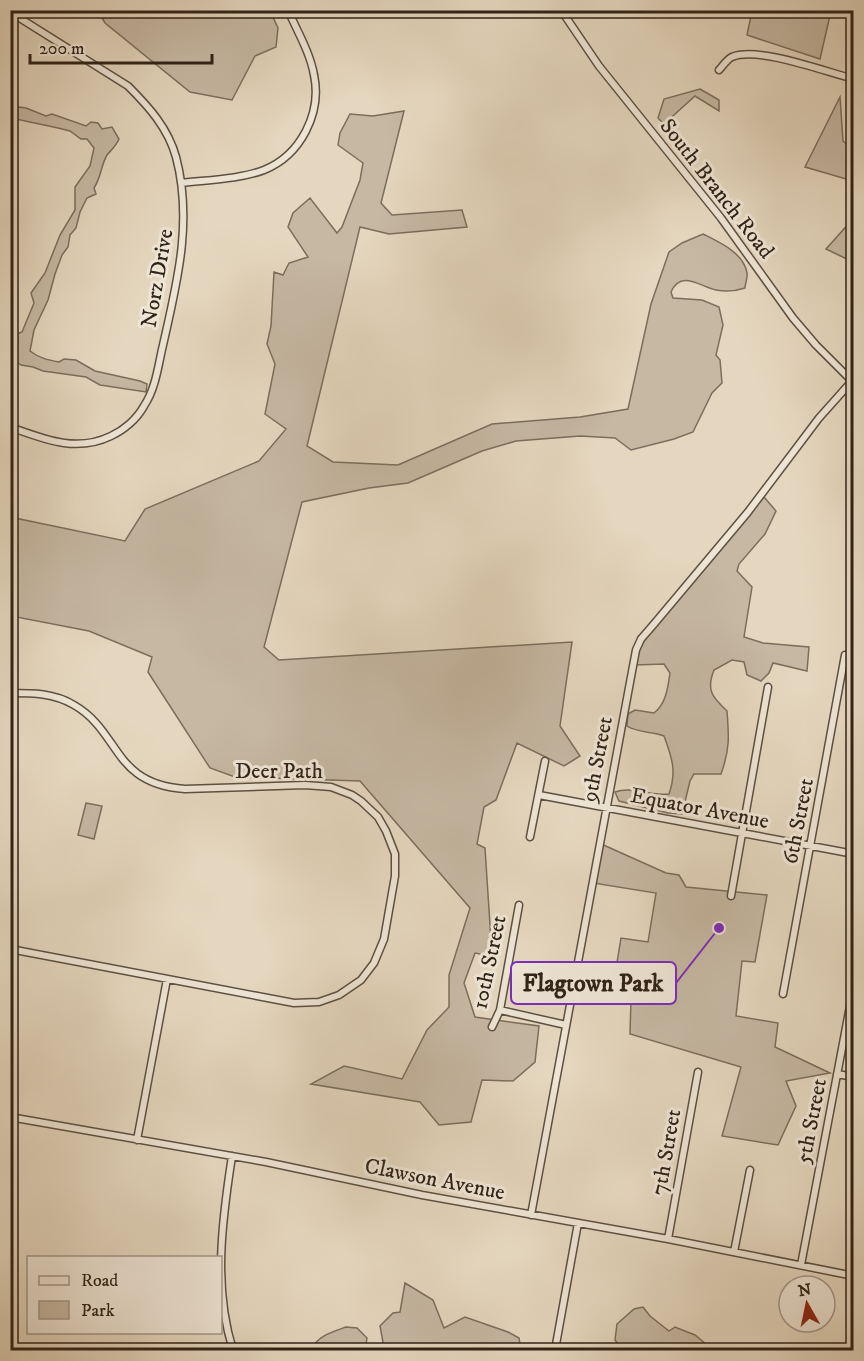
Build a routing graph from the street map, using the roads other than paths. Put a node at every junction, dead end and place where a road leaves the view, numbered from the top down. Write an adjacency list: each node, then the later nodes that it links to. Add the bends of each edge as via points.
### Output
1 (288, 10): 6 (street, via 315,76 314,110 304,135 288,155 264,170)
2 (561, 10): 7 (street, South Branch Road, via 600,66 722,218 793,318)
3 (10, 12): 6 (street, Norz Drive, via 128,86 165,131)
4 (719, 70): 5 (street, via 731,57 762,54)
5 (854, 79)
6 (182, 183): 8 (street, Norz Drive, via 180,267 157,373 145,405 120,431 87,444 55,442)
7 (853, 381): 14 (street, 9th Street, via 641,639 633,662)
8 (10, 427)
9 (845, 655): 17 (street, 6th Street)
10 (768, 687): 15 (street)
11 (10, 693): 22 (street, Deer Path, via 49,695 77,706 126,765 157,784 185,789 331,787 361,801 386,831 396,865 384,939 374,963 349,990 319,1002 294,1003)
12 (545, 761): 13 (street)
13 (539, 795): 14 (street, Equator Avenue); 16 (street)
14 (605, 807): 15 (street, Equator Avenue); 26 (street, 9th Street)
15 (742, 833): 17 (street, Equator Avenue); 19 (street)
16 (530, 837)
17 (810, 846): 18 (street, Equator Avenue); 24 (street, 6th Street)
18 (854, 854)
19 (731, 896)
20 (519, 905): 25 (street, 10th Street)
21 (10, 949): 22 (street, Deer Path)
22 (167, 979): 32 (street)
23 (854, 985): 29 (street, 5th Street)
24 (783, 994)
25 (500, 1010): 26 (street); 27 (street, 10th Street)
26 (566, 1025): 35 (street, 9th Street)
27 (492, 1027)
28 (698, 1072): 37 (street, 7th Street)
29 (837, 1074): 30 (street); 40 (street, 5th Street)
30 (854, 1077)
31 (10, 1117): 32 (street, Clawson Avenue)
32 (137, 1140): 33 (street, Clawson Avenue)
33 (232, 1156): 35 (street, Clawson Avenue); 39 (street)
34 (750, 1170): 38 (street)
35 (531, 1215): 36 (street, Clawson Avenue)
36 (578, 1223): 37 (street, Clawson Avenue); 44 (street)
37 (668, 1239): 38 (street, Clawson Avenue)
38 (734, 1252): 40 (street, Clawson Avenue)
39 (221, 1256)
40 (801, 1265): 41 (street, Clawson Avenue)
41 (854, 1275)
42 (222, 1290): 43 (street)
43 (233, 1350)
44 (555, 1350)

